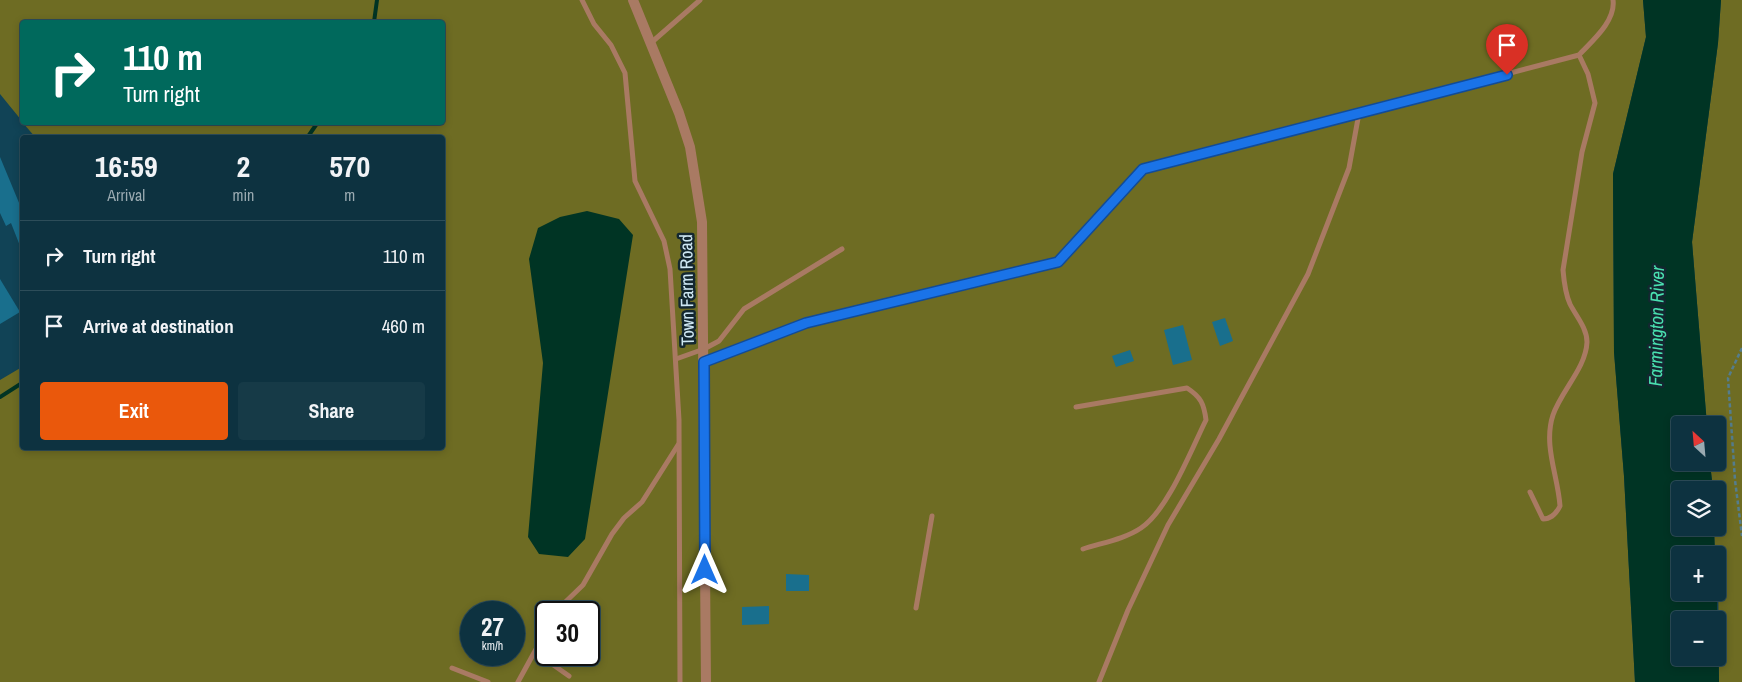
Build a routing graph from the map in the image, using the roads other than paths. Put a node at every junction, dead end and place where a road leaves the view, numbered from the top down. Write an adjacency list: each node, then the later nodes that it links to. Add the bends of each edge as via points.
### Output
1 (582, 0): 10 (lane, via 625,73 635,181 664,241 670,269)
2 (633, 0): 5 (street, Town Farm Road)
3 (700, 0): 5 (lane)
4 (1613, 0): 6 (lane, via 1614,8 1602,30)
5 (652, 42): 9 (street, Town Farm Road, via 690,147 698,189 702,222)
6 (1579, 55): 7 (lane); 14 (lane, via 1588,74 1595,103 1582,152 1563,270 1565,288 1586,332 1586,352 1553,415 1550,430 1550,450 1560,506 1556,514 1543,519)
7 (1359, 113): 11 (lane, via 1143,169 1058,262 806,323); 27 (lane, via 1349,168 1308,274 1219,439 1168,525)
8 (842, 249): 9 (lane, via 744,309 720,340)
9 (704, 349): 10 (lane); 11 (street, Town Farm Road)
10 (676, 359): 13 (lane)
11 (704, 362): 26 (street, Town Farm Road)
12 (1076, 407): 16 (lane, via 1187,388 1199,395 1205,406 1206,420 1152,520 1140,529)
13 (679, 444): 17 (lane, via 642,502 612,534 583,585); 25 (lane)
14 (1530, 492)
15 (932, 516): 18 (lane)
16 (1083, 549)
17 (566, 601)
18 (916, 608)
19 (535, 654): 24 (lane)
20 (555, 666): 22 (lane)
21 (452, 668): 23 (lane)
22 (568, 676)
23 (488, 682)
24 (518, 682)
25 (680, 682)
26 (706, 682)
27 (1099, 682)

